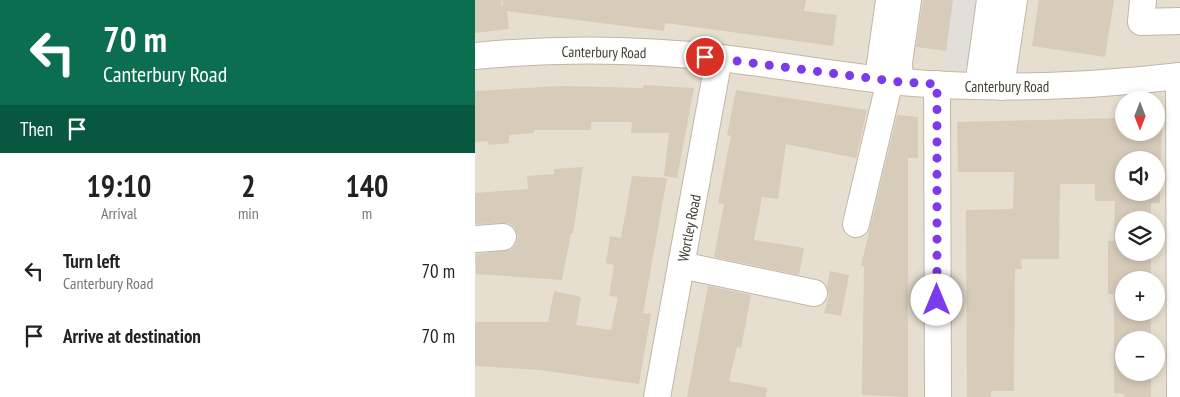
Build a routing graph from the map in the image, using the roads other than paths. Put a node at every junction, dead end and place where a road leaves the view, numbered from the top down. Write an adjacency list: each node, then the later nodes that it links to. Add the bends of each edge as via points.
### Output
1 (889, 0): 10 (street)
2 (909, 0): 10 (street, via 899,64)
3 (989, 0): 12 (street)
4 (1014, 0): 12 (street)
5 (1143, 0): 6 (street, via 1141,22)
6 (1180, 21)
7 (475, 56): 8 (street, Canterbury Road, via 590,50)
8 (719, 58): 10 (street, Canterbury Road); 16 (street, Wortley Road)
9 (1179, 76): 12 (street, Canterbury Road, via 1093,84); 20 (street)
10 (889, 80): 11 (street, Canterbury Road); 13 (street)
11 (937, 84): 12 (street, Canterbury Road); 19 (street)
12 (990, 86)
13 (856, 224)
14 (503, 237): 15 (street)
15 (475, 239)
16 (681, 265): 17 (street); 18 (street, Wortley Road)
17 (815, 293)
18 (657, 397)
19 (937, 397)
20 (1180, 397)

